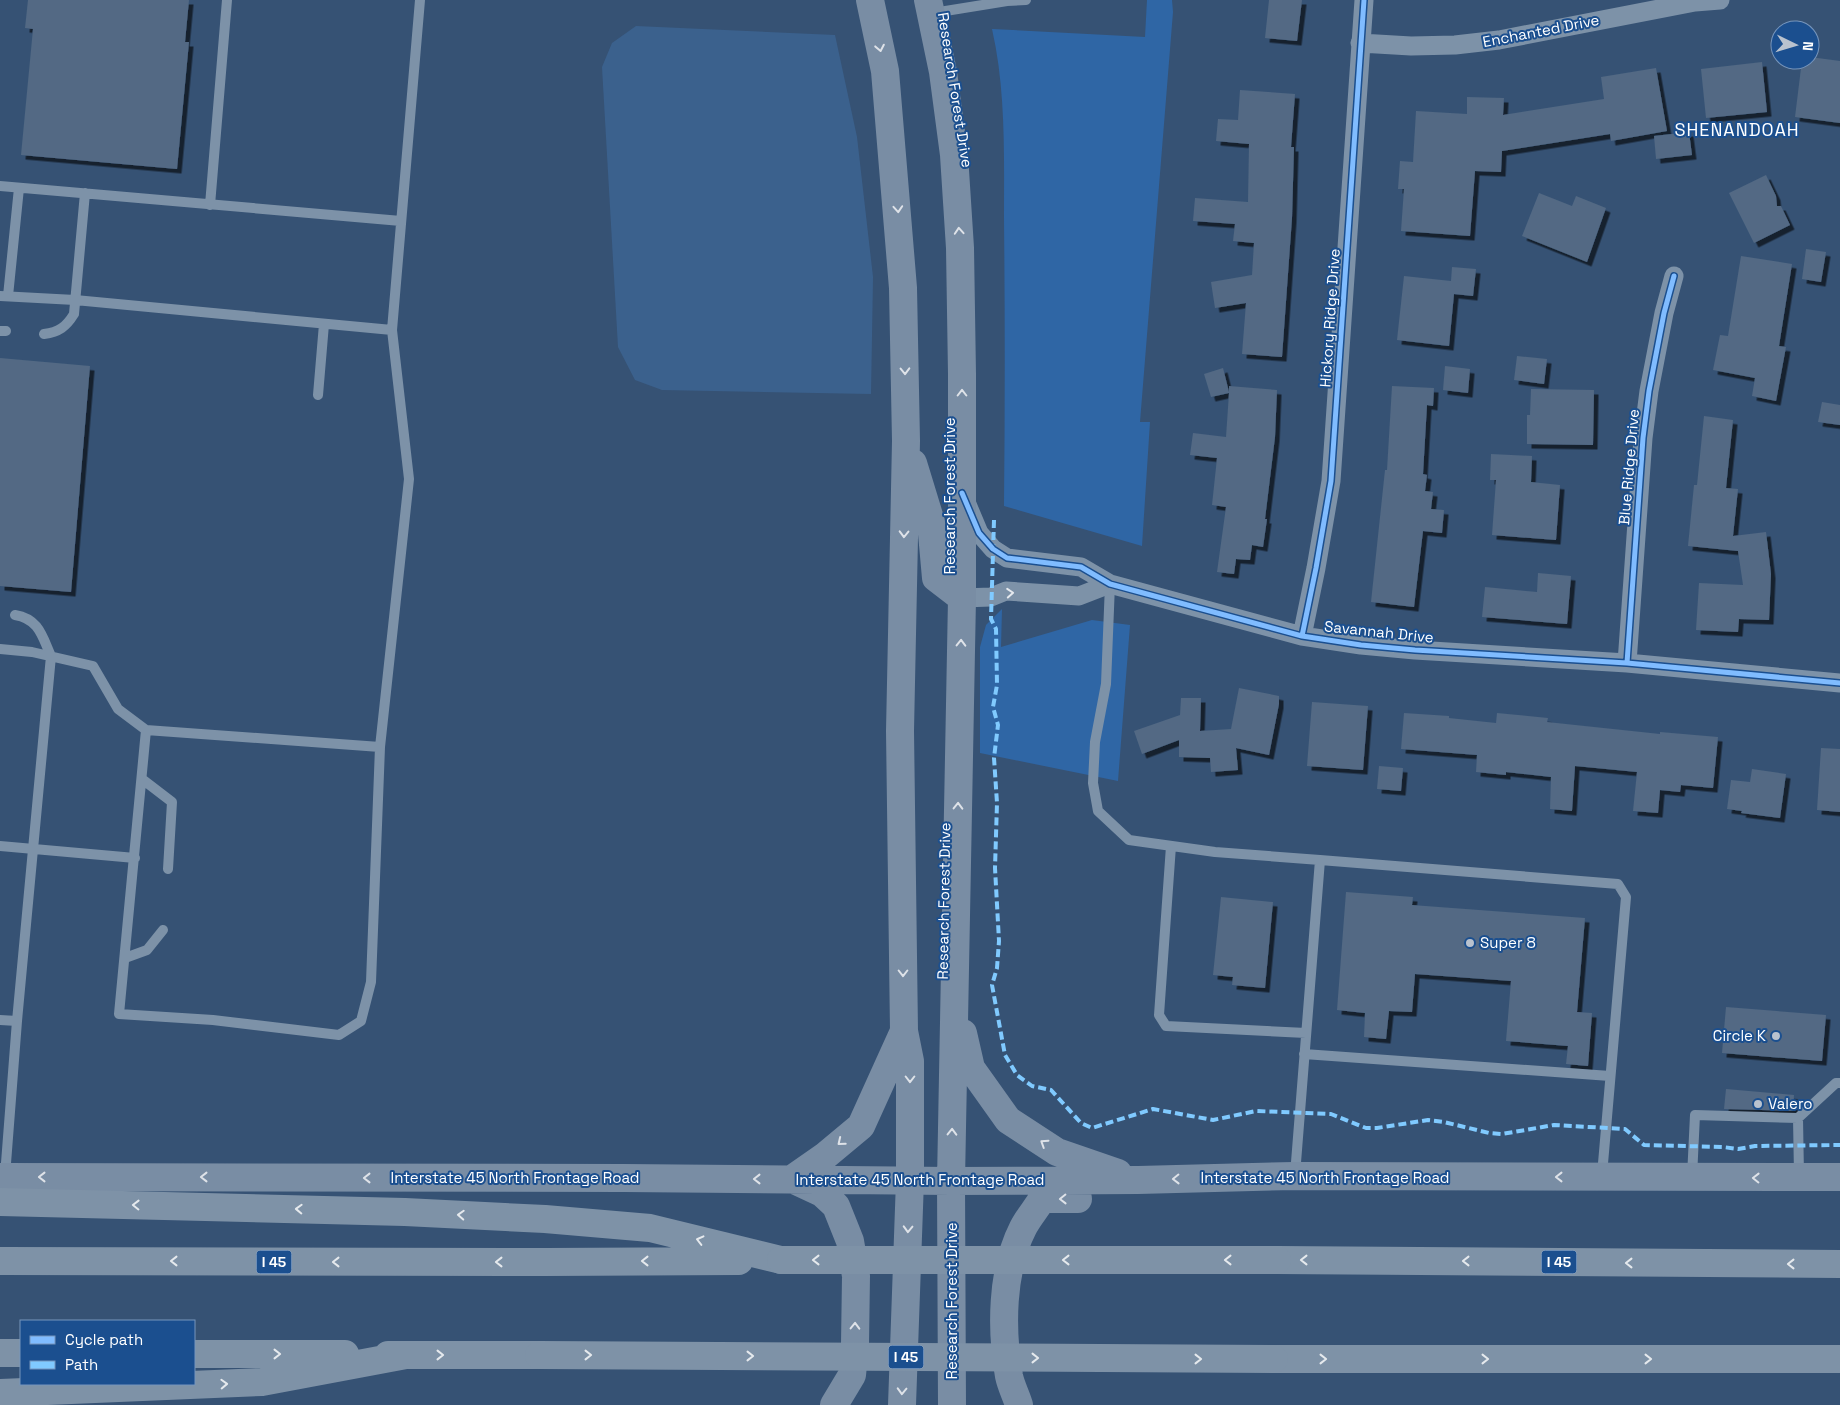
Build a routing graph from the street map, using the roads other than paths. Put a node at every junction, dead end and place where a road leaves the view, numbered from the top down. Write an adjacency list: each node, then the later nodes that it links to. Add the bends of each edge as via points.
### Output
1 (227, 0): 13 (lane)
2 (420, 0): 14 (lane)
3 (870, 0): 22 (main road, one-way to 22, via 884,71 897,198 903,288)
4 (1026, 0): 8 (lane)
5 (1364, 0): 9 (street, Hickory Ridge Drive)
6 (1720, 0): 7 (street, Enchanted Drive)
7 (1695, 1): 9 (street, Enchanted Drive, via 1490,41 1411,46)
8 (930, 7): 23 (main road, Research Forest Drive, one-way to 8, via 960,248 954,155)
9 (1360, 43): 27 (street, Hickory Ridge Drive, via 1331,480)
10 (0, 186): 11 (lane)
11 (19, 188): 12 (lane); 16 (lane)
12 (85, 193): 13 (lane); 17 (lane)
13 (210, 205): 14 (lane)
14 (401, 221): 19 (lane)
15 (1674, 276): 30 (street, Blue Ridge Drive, via 1656,350 1643,438)
16 (4, 296): 17 (lane)
17 (75, 300): 18 (lane); 20 (lane, via 74,314 66,326)
18 (324, 324): 19 (lane); 21 (lane)
19 (392, 330): 33 (lane, via 409,479)
20 (44, 334)
21 (318, 395)
22 (906, 440): 25 (main road, via 931,522 936,578); 46 (main road, one-way to 46, via 900,731)
23 (962, 493): 24 (street, Savannah Drive, via 979,533 993,549 1007,558 1080,567); 25 (main road, Research Forest Drive)
24 (1110, 584): 25 (street, one-way to 24, via 991,597 1006,591 1079,596); 27 (street, Savannah Drive); 36 (lane, via 1106,684 1095,742 1093,783 1098,811 1129,840)
25 (962, 598): 43 (main road, Research Forest Drive, one-way to 25)
26 (15, 615): 29 (lane, via 26,617 37,626)
27 (1302, 636): 30 (street, Savannah Drive, via 1406,649)
28 (0, 649): 29 (lane)
29 (51, 656): 32 (lane, via 93,666 118,709); 37 (lane)
30 (1627, 663): 31 (street, Savannah Drive)
31 (1840, 683)
32 (146, 730): 33 (lane); 34 (lane)
33 (380, 747): 42 (lane, via 371,982 360,1021 339,1035 213,1020 119,1014)
34 (142, 779): 38 (lane); 40 (lane, via 172,802)
35 (0, 846): 37 (lane)
36 (1171, 846): 39 (lane); 47 (lane, via 1159,1015 1166,1026)
37 (33, 849): 38 (lane); 45 (lane)
38 (135, 858): 42 (lane)
39 (1320, 860): 47 (lane); 49 (lane, via 1618,884 1626,897)
40 (168, 868)
41 (163, 930): 42 (lane, via 147,950)
42 (125, 958)
43 (955, 994): 59 (main road, one-way to 43, via 1058,1152 1008,1120 971,1068); 60 (main road, Research Forest Drive, one-way to 43)
44 (0, 1020): 45 (lane)
45 (17, 1021): 61 (lane)
46 (904, 1031): 57 (main road, one-way to 57, via 861,1126); 58 (main road, one-way to 58, via 910,1061)
47 (1306, 1033): 48 (lane)
48 (1304, 1054): 49 (lane); 52 (lane)
49 (1610, 1076): 55 (lane)
50 (1840, 1083): 51 (lane, via 1836,1083)
51 (1798, 1118): 53 (lane, via 1694,1115); 56 (lane)
52 (1294, 1176): 55 (main road, Interstate 45 North Frontage Road, one-way to 52); 59 (main road, Interstate 45 North Frontage Road, one-way to 59)
53 (1692, 1177): 55 (main road, Interstate 45 North Frontage Road); 56 (main road, Interstate 45 North Frontage Road, one-way to 53)
54 (1840, 1177): 56 (main road, Interstate 45 North Frontage Road)
55 (1602, 1178)
56 (1799, 1178)
57 (792, 1179): 58 (main road, Interstate 45 North Frontage Road); 61 (main road, Interstate 45 North Frontage Road, one-way to 61); 73 (main road, one-way to 57, via 852,1374 855,1344 856,1276 850,1241 836,1206 822,1193)
58 (910, 1180): 60 (main road, Interstate 45 North Frontage Road); 74 (main road, one-way to 74)
59 (1138, 1180): 60 (main road, Interstate 45 North Frontage Road); 76 (main road, one-way to 76, via 1124,1198 1042,1199 1023,1228 1005,1284 1005,1340 1010,1377)
60 (951, 1181): 75 (main road, Research Forest Drive)
61 (2, 1185): 62 (highway, one-way to 61, via 650,1228)
62 (781, 1260): 63 (highway, I 45, one-way to 63); 64 (highway, I 45, one-way to 62, bridge)
63 (0, 1261)
64 (1840, 1264)
65 (0, 1353): 66 (highway)
66 (20, 1353)
67 (195, 1354): 68 (highway, I 45, one-way to 68)
68 (406, 1355): 69 (highway, I 45, one-way to 69, bridge); 71 (highway, one-way to 68, via 262,1382)
69 (1840, 1359)
70 (191, 1385): 72 (highway, one-way to 70)
71 (195, 1385)
72 (0, 1393)
73 (834, 1405)
74 (902, 1405)
75 (952, 1405)
76 (1019, 1405)

